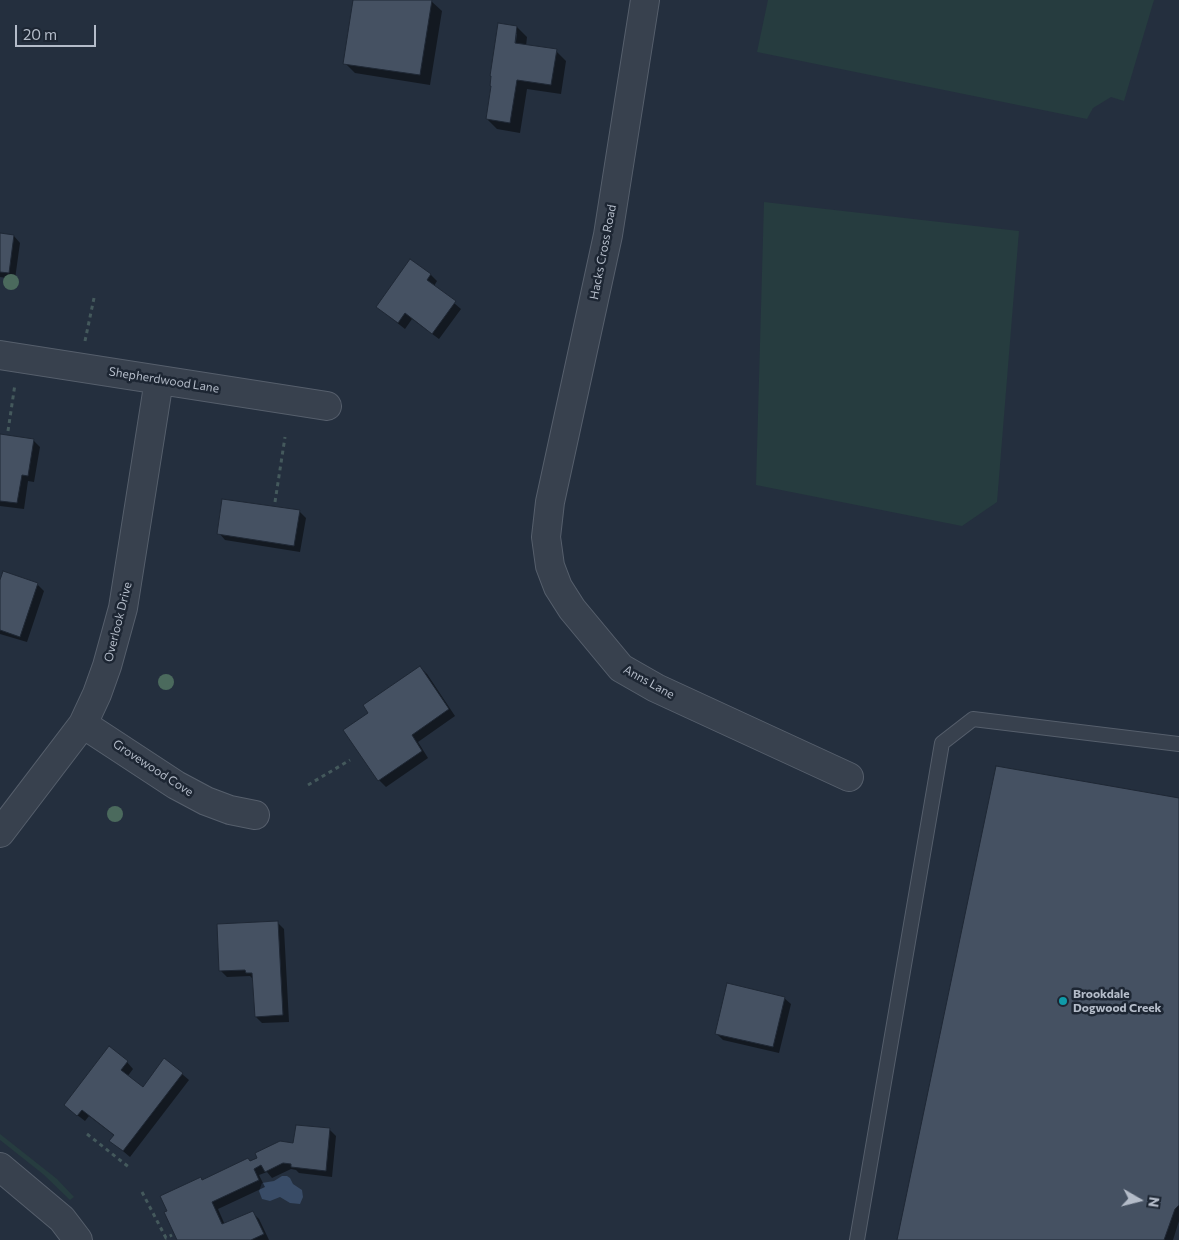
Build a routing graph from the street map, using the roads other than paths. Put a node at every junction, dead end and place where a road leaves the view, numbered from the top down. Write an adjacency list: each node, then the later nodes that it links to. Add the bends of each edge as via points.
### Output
1 (645, 0): 5 (street, Hacks Cross Road, via 608,234)
2 (0, 355): 3 (street, Shepherdwood Lane)
3 (159, 380): 4 (street, Shepherdwood Lane); 6 (street, Overlook Drive, via 123,608 107,666)
4 (328, 406)
5 (550, 502): 8 (street, Anns Lane, via 546,537 550,566 558,587 621,668 656,688)
6 (83, 724): 9 (street, Grovewood Cove, via 206,801); 10 (street, Overlook Drive)
7 (1179, 744): 13 (lane, via 973,719 942,743)
8 (849, 777)
9 (255, 815)
10 (0, 833)
11 (0, 1167): 12 (street, via 62,1219)
12 (78, 1240)
13 (857, 1240)

